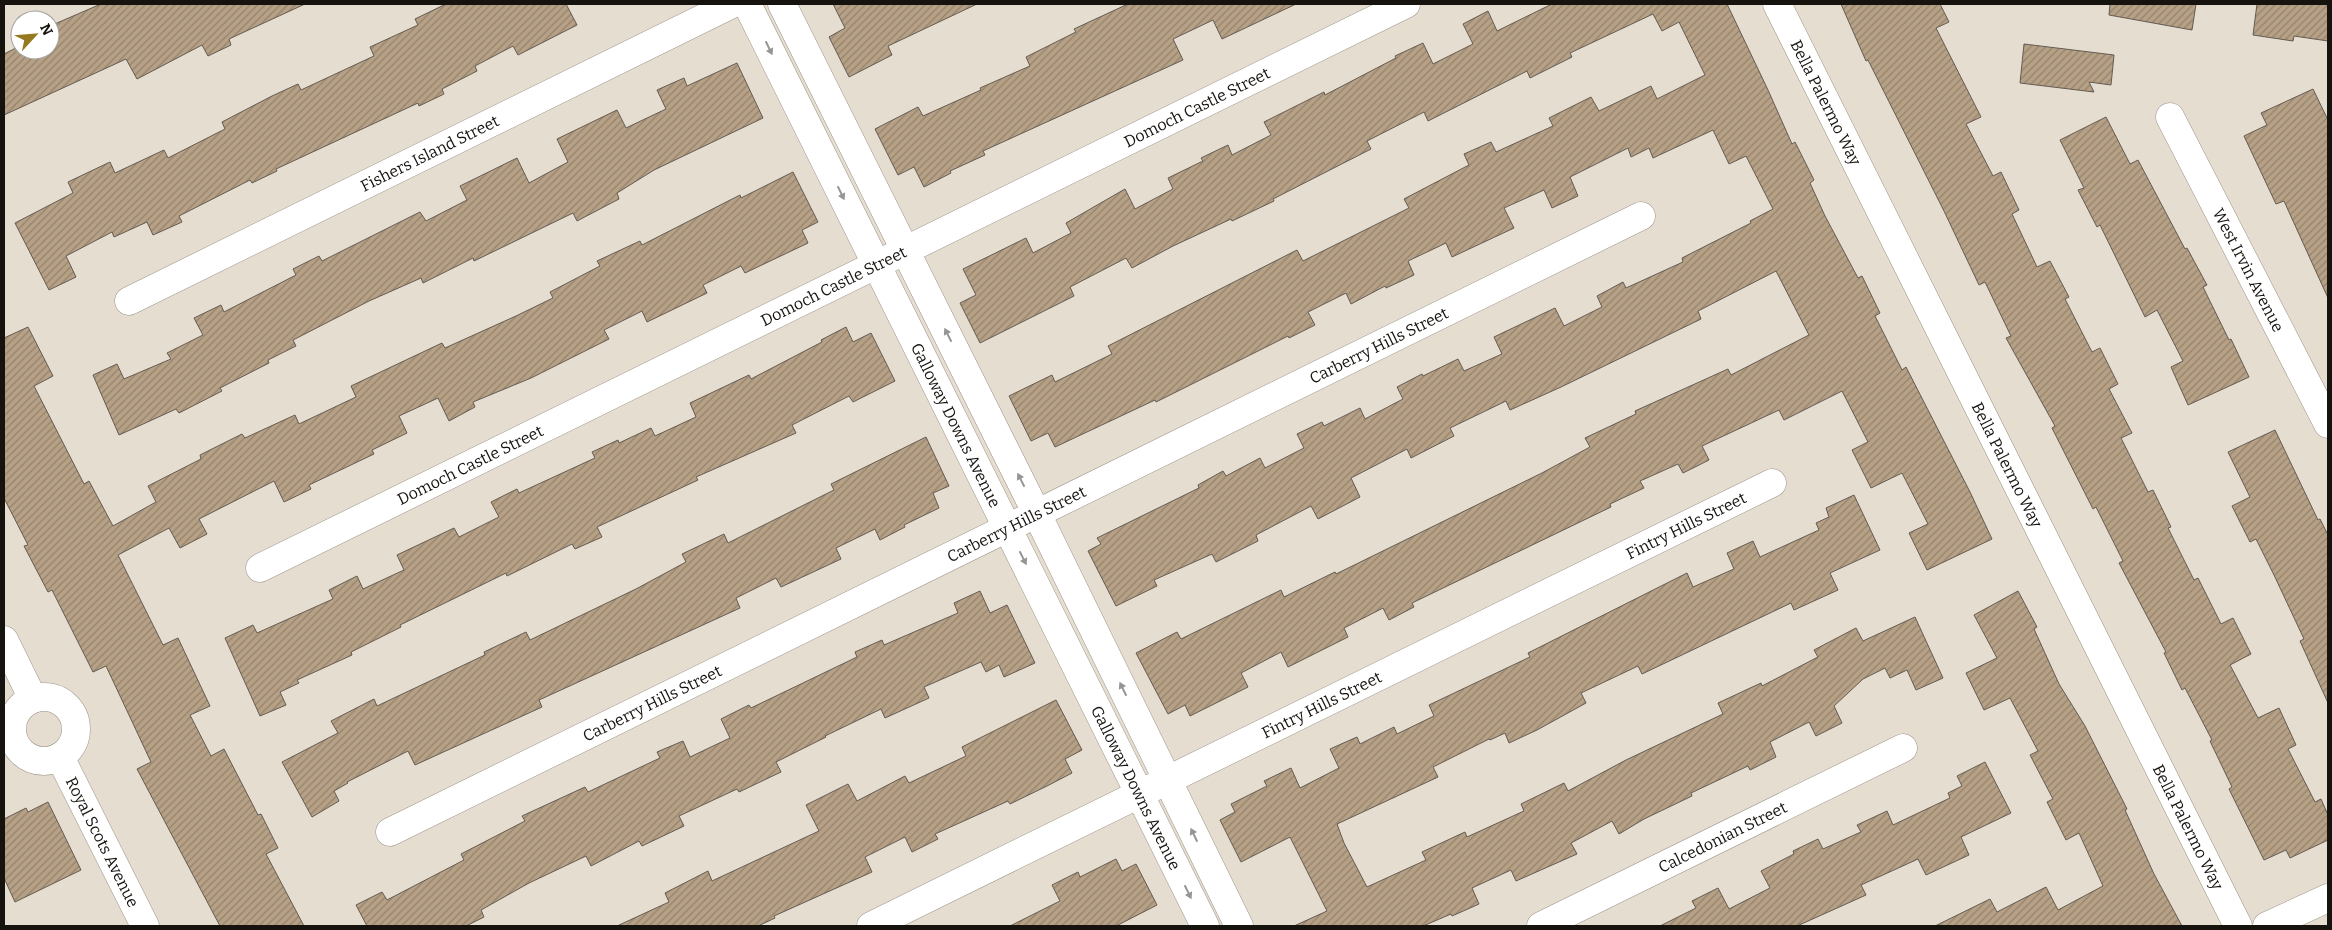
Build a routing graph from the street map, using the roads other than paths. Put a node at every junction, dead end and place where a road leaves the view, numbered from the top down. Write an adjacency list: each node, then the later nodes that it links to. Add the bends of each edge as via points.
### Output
1 (732, 4): 10 (street, Fishers Island Street)
2 (748, 4): 9 (street, Galloway Downs Avenue, one-way to 9)
3 (782, 4): 8 (street, Galloway Downs Avenue)
4 (1406, 4): 8 (street, Domoch Castle Street)
5 (1777, 4): 30 (street, Bella Palermo Way)
6 (2170, 117): 11 (street, West Irvin Avenue)
7 (1641, 216): 13 (street, Carberry Hills Street)
8 (904, 249): 9 (street, Domoch Castle Street); 13 (street, Galloway Downs Avenue, one-way to 8)
9 (875, 263): 14 (street, Galloway Downs Avenue); 15 (street, Domoch Castle Street)
10 (128, 302)
11 (2328, 424)
12 (1772, 483): 21 (street, Fintry Hills Street)
13 (1037, 514): 14 (street, Carberry Hills Street); 21 (street, Galloway Downs Avenue, one-way to 13)
14 (1008, 528): 22 (street, Galloway Downs Avenue, one-way to 22); 23 (street, Carberry Hills Street)
15 (260, 568)
16 (4, 640): 17 (street)
17 (33, 699): 19 (street, Royal Scots Avenue, via 18,710); 20 (street, Royal Scots Avenue, via 49,698 64,704 75,721 74,742)
18 (1903, 748): 29 (street, Calcedonian Street)
19 (10, 750): 20 (street, Royal Scots Avenue, via 41,761)
20 (60, 758): 25 (street, Royal Scots Avenue)
21 (1167, 780): 22 (street, Fintry Hills Street); 28 (street, Galloway Downs Avenue, one-way to 21)
22 (1141, 793): 26 (street, Fintry Hills Street); 27 (street, Galloway Downs Avenue, one-way to 27)
23 (390, 832)
24 (2328, 898): 31 (street)
25 (145, 926)
26 (871, 926)
27 (1205, 926)
28 (1239, 926)
29 (1541, 926)
30 (2238, 926)
31 (2267, 926)

